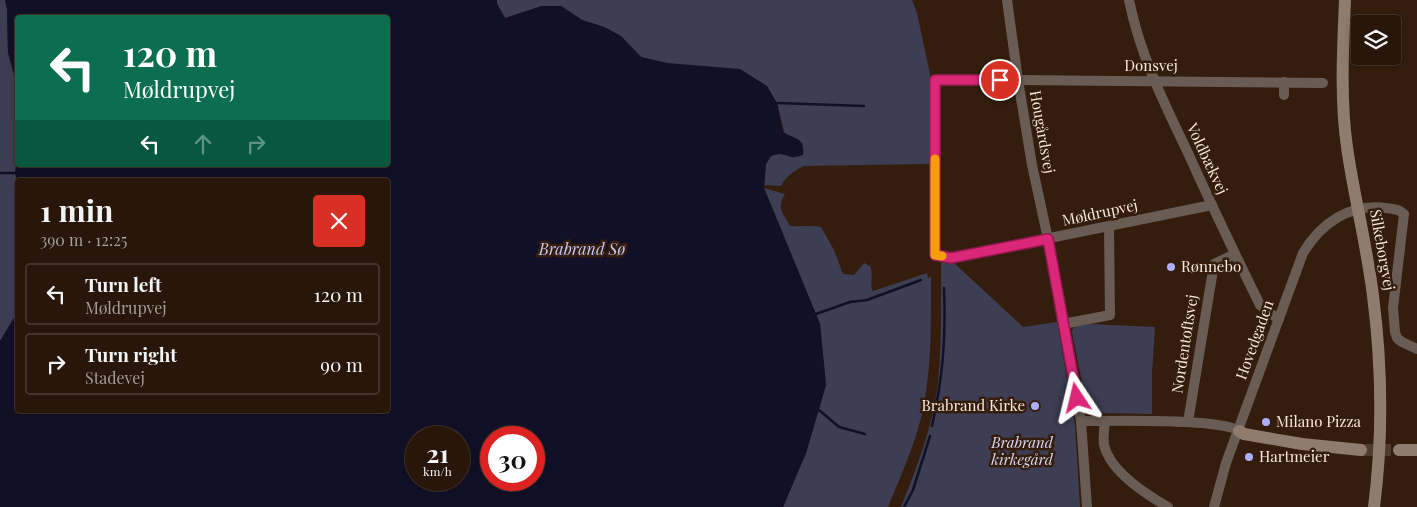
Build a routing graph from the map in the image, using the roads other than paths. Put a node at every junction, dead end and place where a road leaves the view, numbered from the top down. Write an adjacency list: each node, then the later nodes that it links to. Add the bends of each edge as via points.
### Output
1 (1007, 0): 5 (street, Hougårdsvej)
2 (1129, 0): 6 (street, Voldbækvej)
3 (1345, 0): 11 (main road, Silkeborgvej, via 1343,77 1346,147)
4 (1000, 80): 13 (street, Møldrupvej, via 935,80 935,255 951,258)
5 (1018, 80): 6 (street, Donsvej); 13 (street, Hougårdsvej)
6 (1154, 81): 7 (street, Donsvej); 10 (street, Voldbækvej)
7 (1284, 82): 8 (street, Donsvej); 9 (street)
8 (1323, 83)
9 (1284, 94)
10 (1212, 205): 12 (street, Møldrupvej); 14 (street, Voldbækvej)
11 (1358, 210): 15 (street, Hovedgaden, via 1336,217 1310,241); 17 (street, Hovedgaden, via 1376,207 1399,210 1404,214 1393,308 1395,332 1402,342); 28 (main road, Silkeborgvej, via 1373,296 1379,376 1380,441)
12 (1109, 226): 13 (street, Møldrupvej); 16 (street, via 1110,315)
13 (1048, 239): 16 (street, Hougårdsvej)
14 (1235, 254): 15 (street, Voldbækvej, via 1260,305); 20 (street, Nordentoftsvej, via 1214,264)
15 (1279, 319): 21 (street, Hovedgaden)
16 (1064, 324): 18 (street, Hougårdsvej)
17 (1417, 349)
18 (1081, 420): 19 (street); 25 (street, Hougårdsvej)
19 (1105, 422): 20 (street); 26 (street, via 1104,444 1110,457 1131,482)
20 (1188, 422): 21 (street, via 1234,427)
21 (1239, 431): 22 (main road, via 1288,442); 27 (street, Hovedgaden)
22 (1361, 450)
23 (1399, 450): 24 (main road)
24 (1417, 450)
25 (1087, 507)
26 (1168, 507)
27 (1214, 507)
28 (1374, 507)

